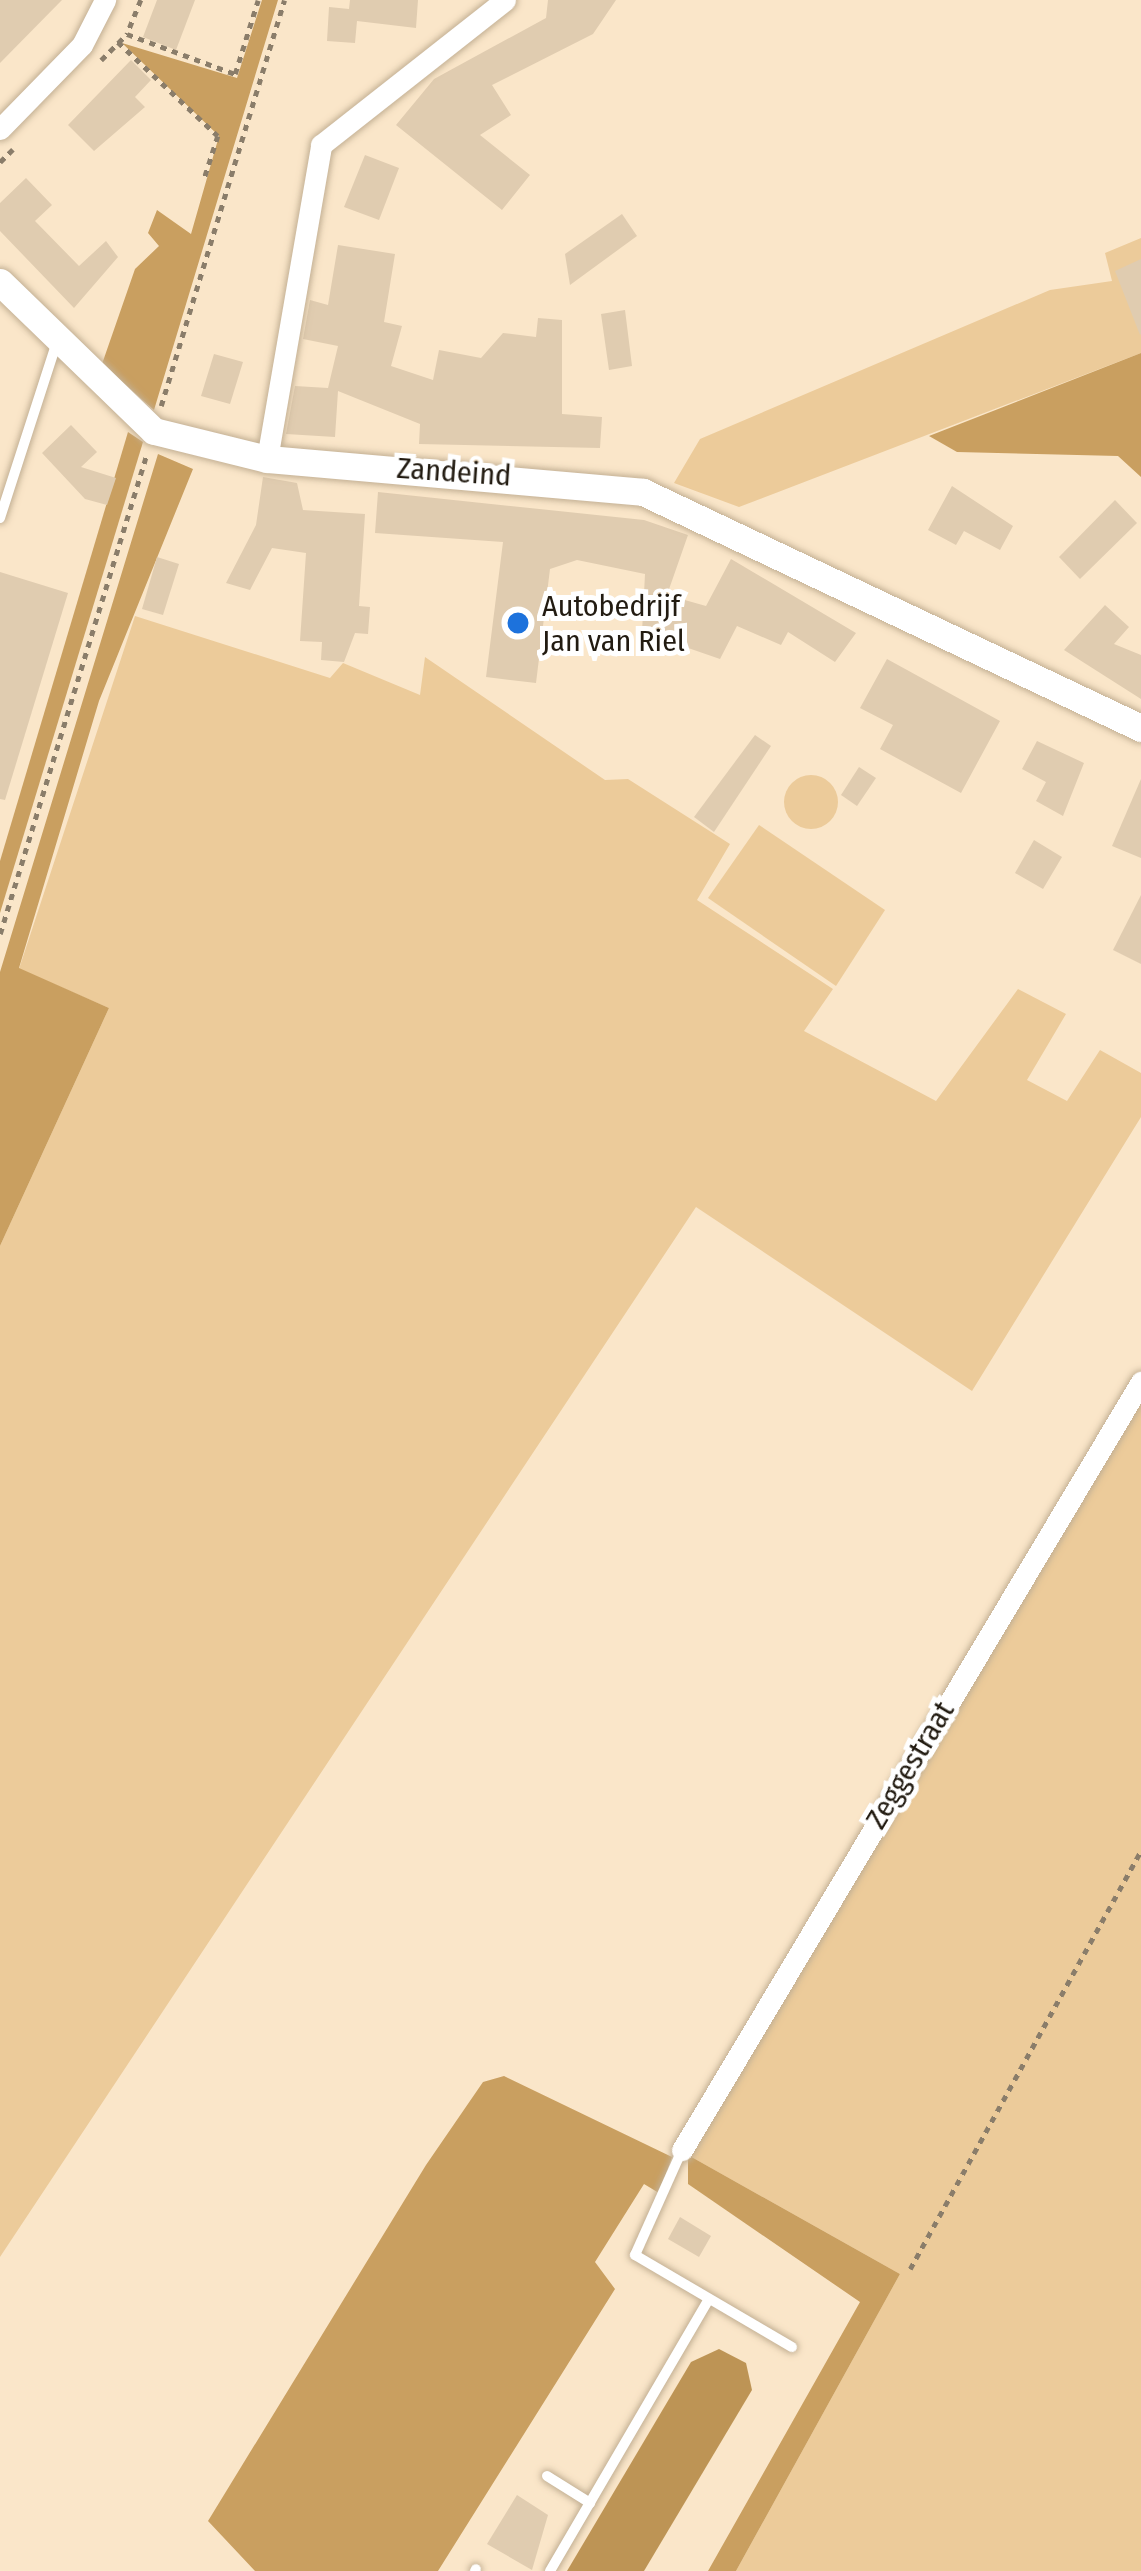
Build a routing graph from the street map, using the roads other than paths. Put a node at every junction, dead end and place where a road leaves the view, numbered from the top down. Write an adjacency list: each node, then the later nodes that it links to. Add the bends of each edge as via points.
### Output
1 (105, 0): 3 (street, via 82,45)
2 (505, 0): 6 (street, via 321,145)
3 (0, 129)
4 (3, 292): 5 (street)
5 (57, 342): 6 (street, Zandeind, via 154,430); 7 (lane)
6 (267, 459): 9 (street, Zandeind, via 644,491)
7 (3, 500): 8 (lane)
8 (0, 518)
9 (1141, 728)
10 (1141, 1382): 11 (street, Zeggestraat)
11 (682, 2150): 12 (lane, via 635,2255)
12 (709, 2299): 13 (lane); 15 (lane)
13 (792, 2347)
14 (547, 2476): 15 (lane)
15 (590, 2503): 16 (lane)
16 (550, 2571)

